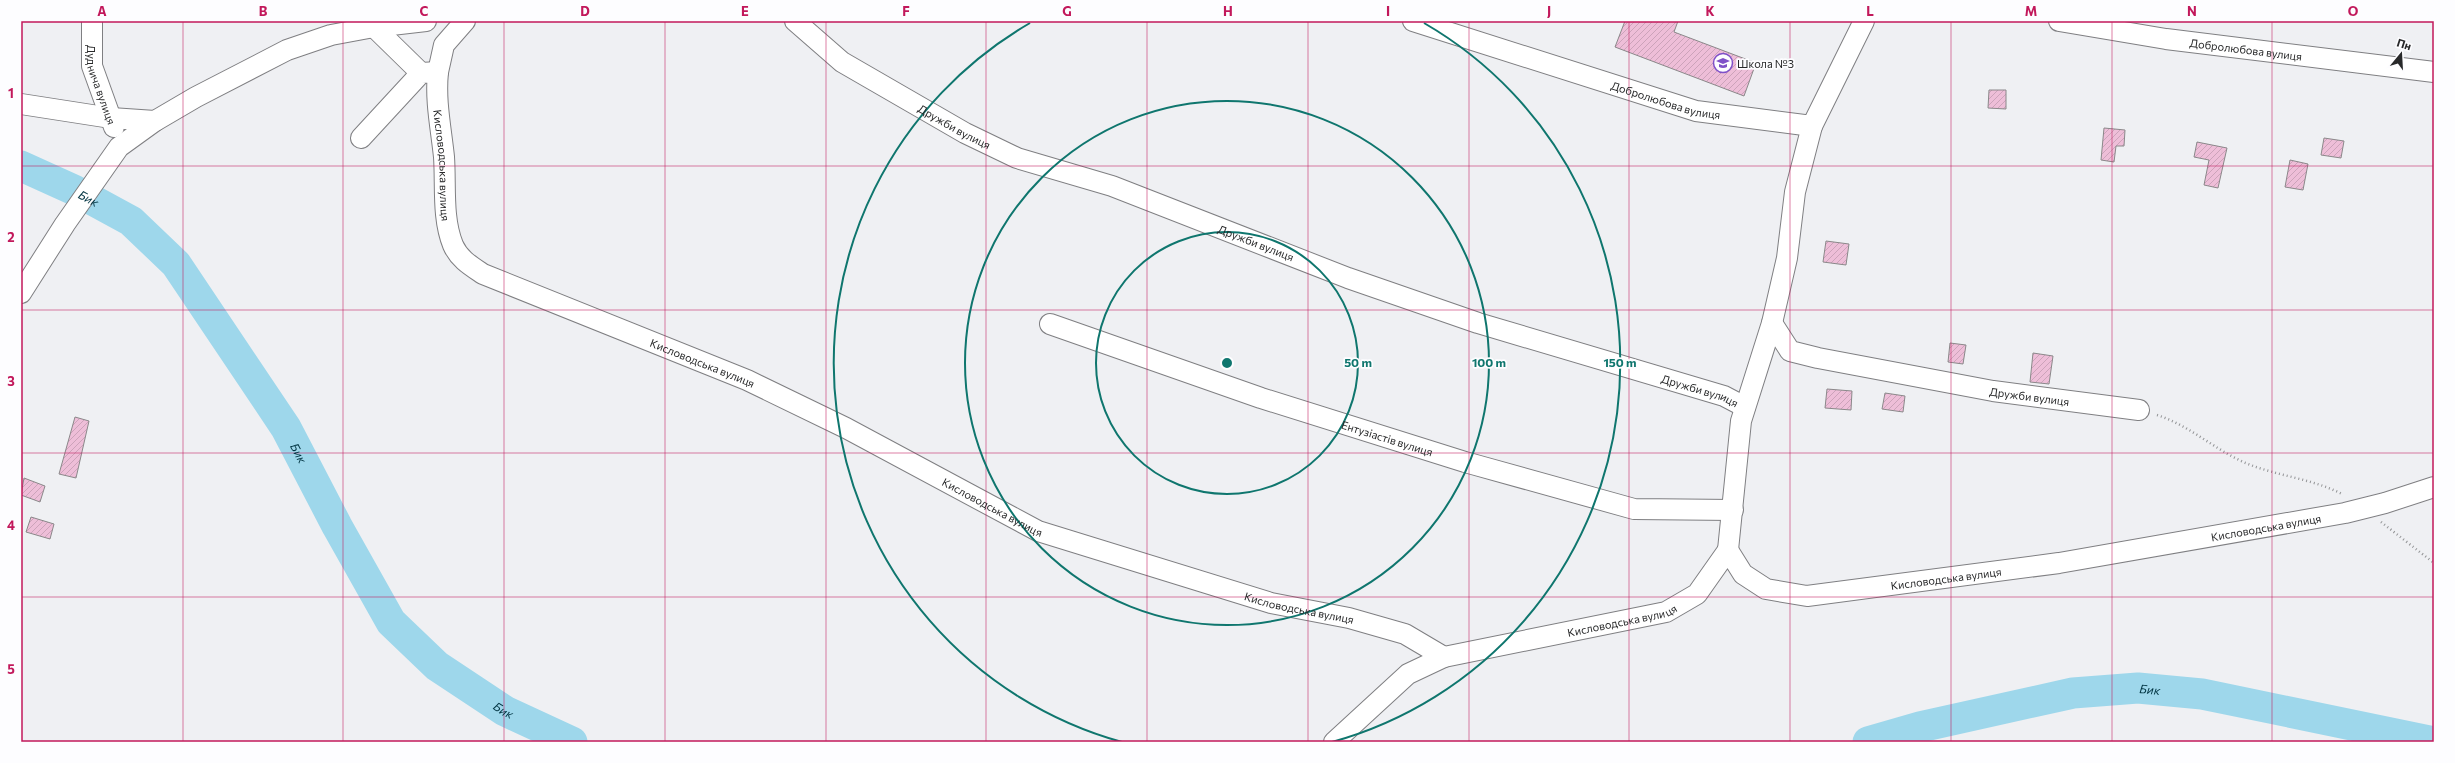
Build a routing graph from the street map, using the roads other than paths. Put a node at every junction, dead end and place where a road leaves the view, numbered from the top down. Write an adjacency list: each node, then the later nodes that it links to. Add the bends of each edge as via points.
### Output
1 (92, 21): 12 (street, Дуднича вулиця, via 92,66)
2 (426, 21): 8 (street)
3 (464, 21): 10 (street, via 444,45)
4 (795, 21): 20 (street, Дружби вулиця, via 842,62 965,133 1017,158 1112,186 1348,278 1478,323 1716,393)
5 (1413, 21): 14 (street, Добролюбова вулиця, via 1696,111)
6 (1864, 21): 14 (street)
7 (2059, 21): 9 (street, Добролюбова вулиця, via 2166,39)
8 (374, 27): 10 (street); 13 (street, via 330,35 287,50)
9 (2434, 72)
10 (430, 73): 15 (street); 25 (street, Кисловодська вулиця, via 444,157 448,223 454,245 464,261 484,274 747,380 846,428 1038,531 1270,603 1350,618 1405,634)
11 (21, 104): 12 (street)
12 (111, 118): 13 (street); 16 (street, Дуднича вулиця)
13 (154, 121): 16 (street)
14 (1812, 126): 18 (street, via 1794,192 1787,258)
15 (361, 138)
16 (118, 150): 17 (street, via 65,224)
17 (21, 294)
18 (1772, 323): 20 (street); 21 (street, Дружби вулиця, via 1790,351 1818,358 1993,391)
19 (1050, 324): 23 (street, Ентузіастів вулиця, via 1268,400 1465,462 1634,510)
20 (1745, 407): 23 (street, via 1741,421)
21 (2139, 410)
22 (2434, 487): 24 (street, Кисловодська вулиця, via 2368,507 2059,563 1807,596 1766,589 1743,574)
23 (1733, 510): 24 (street)
24 (1728, 550): 25 (street, Кисловодська вулиця, via 1697,594 1666,612)
25 (1444, 657): 26 (street, via 1408,674)
26 (1334, 742)

